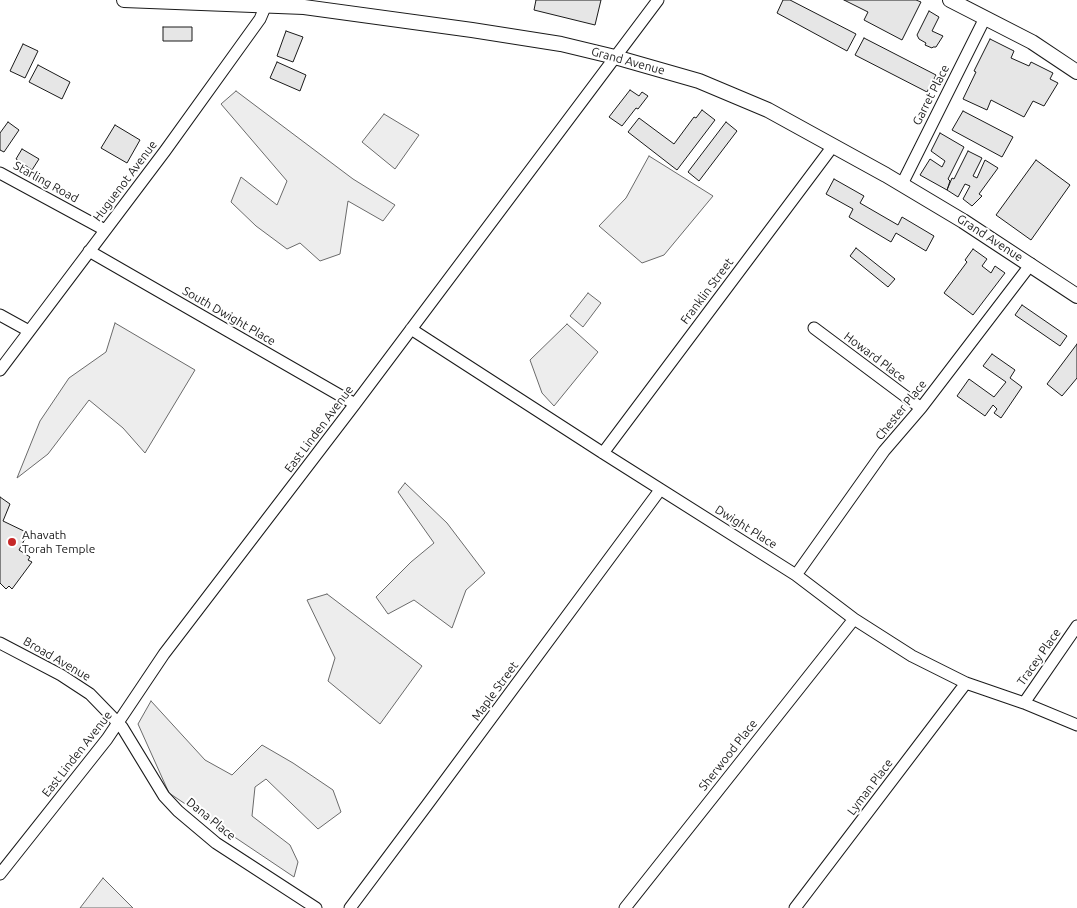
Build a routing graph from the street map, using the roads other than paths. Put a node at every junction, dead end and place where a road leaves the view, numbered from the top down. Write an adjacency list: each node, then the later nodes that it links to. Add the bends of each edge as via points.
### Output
1 (124, 0): 4 (main road, Grand Avenue)
2 (658, 0): 6 (street, East Linden Avenue)
3 (950, 0): 5 (main road)
4 (266, 5): 6 (main road, Grand Avenue, via 314,8 517,36); 11 (street, Huguenot Avenue, via 260,19)
5 (985, 18): 7 (main road, via 1032,42); 10 (street, Garret Place)
6 (615, 57): 8 (main road, Grand Avenue, via 712,86 760,107); 17 (street, East Linden Avenue)
7 (1077, 72)
8 (833, 146): 10 (main road, Grand Avenue); 22 (street, Franklin Street)
9 (0, 173): 11 (street, Starling Road)
10 (902, 184): 13 (main road, Grand Avenue)
11 (105, 230): 12 (street, Huguenot Avenue)
12 (89, 251): 18 (street, Huguenot Avenue); 20 (street, South Dwight Place)
13 (1031, 264): 14 (main road, Grand Avenue); 21 (street, Chester Place)
14 (1077, 296)
15 (0, 315): 18 (street)
16 (814, 328): 21 (street, Howard Place)
17 (411, 329): 20 (street, East Linden Avenue); 22 (street, Dwight Place)
18 (29, 331): 19 (street, Huguenot Avenue)
19 (0, 370)
20 (355, 404): 30 (street, East Linden Avenue, via 164,654)
21 (921, 408): 24 (street, Chester Place, via 884,451)
22 (603, 453): 23 (street, Dwight Place)
23 (660, 490): 24 (street, Dwight Place); 34 (street, Maple Street)
24 (796, 575): 25 (street, Dwight Place)
25 (854, 619): 28 (street, Dwight Place, via 912,656); 35 (street, Sherwood Place)
26 (1077, 626): 29 (street, Tracey Place)
27 (0, 643): 30 (street, Broad Avenue, via 79,686)
28 (966, 683): 29 (street, Dwight Place); 36 (street, Lyman Place)
29 (1024, 703): 31 (street, Dwight Place)
30 (119, 723): 32 (street, East Linden Avenue); 33 (street, Dana Place, via 164,796 178,811 216,843)
31 (1077, 725)
32 (0, 874)
33 (316, 908)
34 (350, 908)
35 (625, 908)
36 (795, 908)

